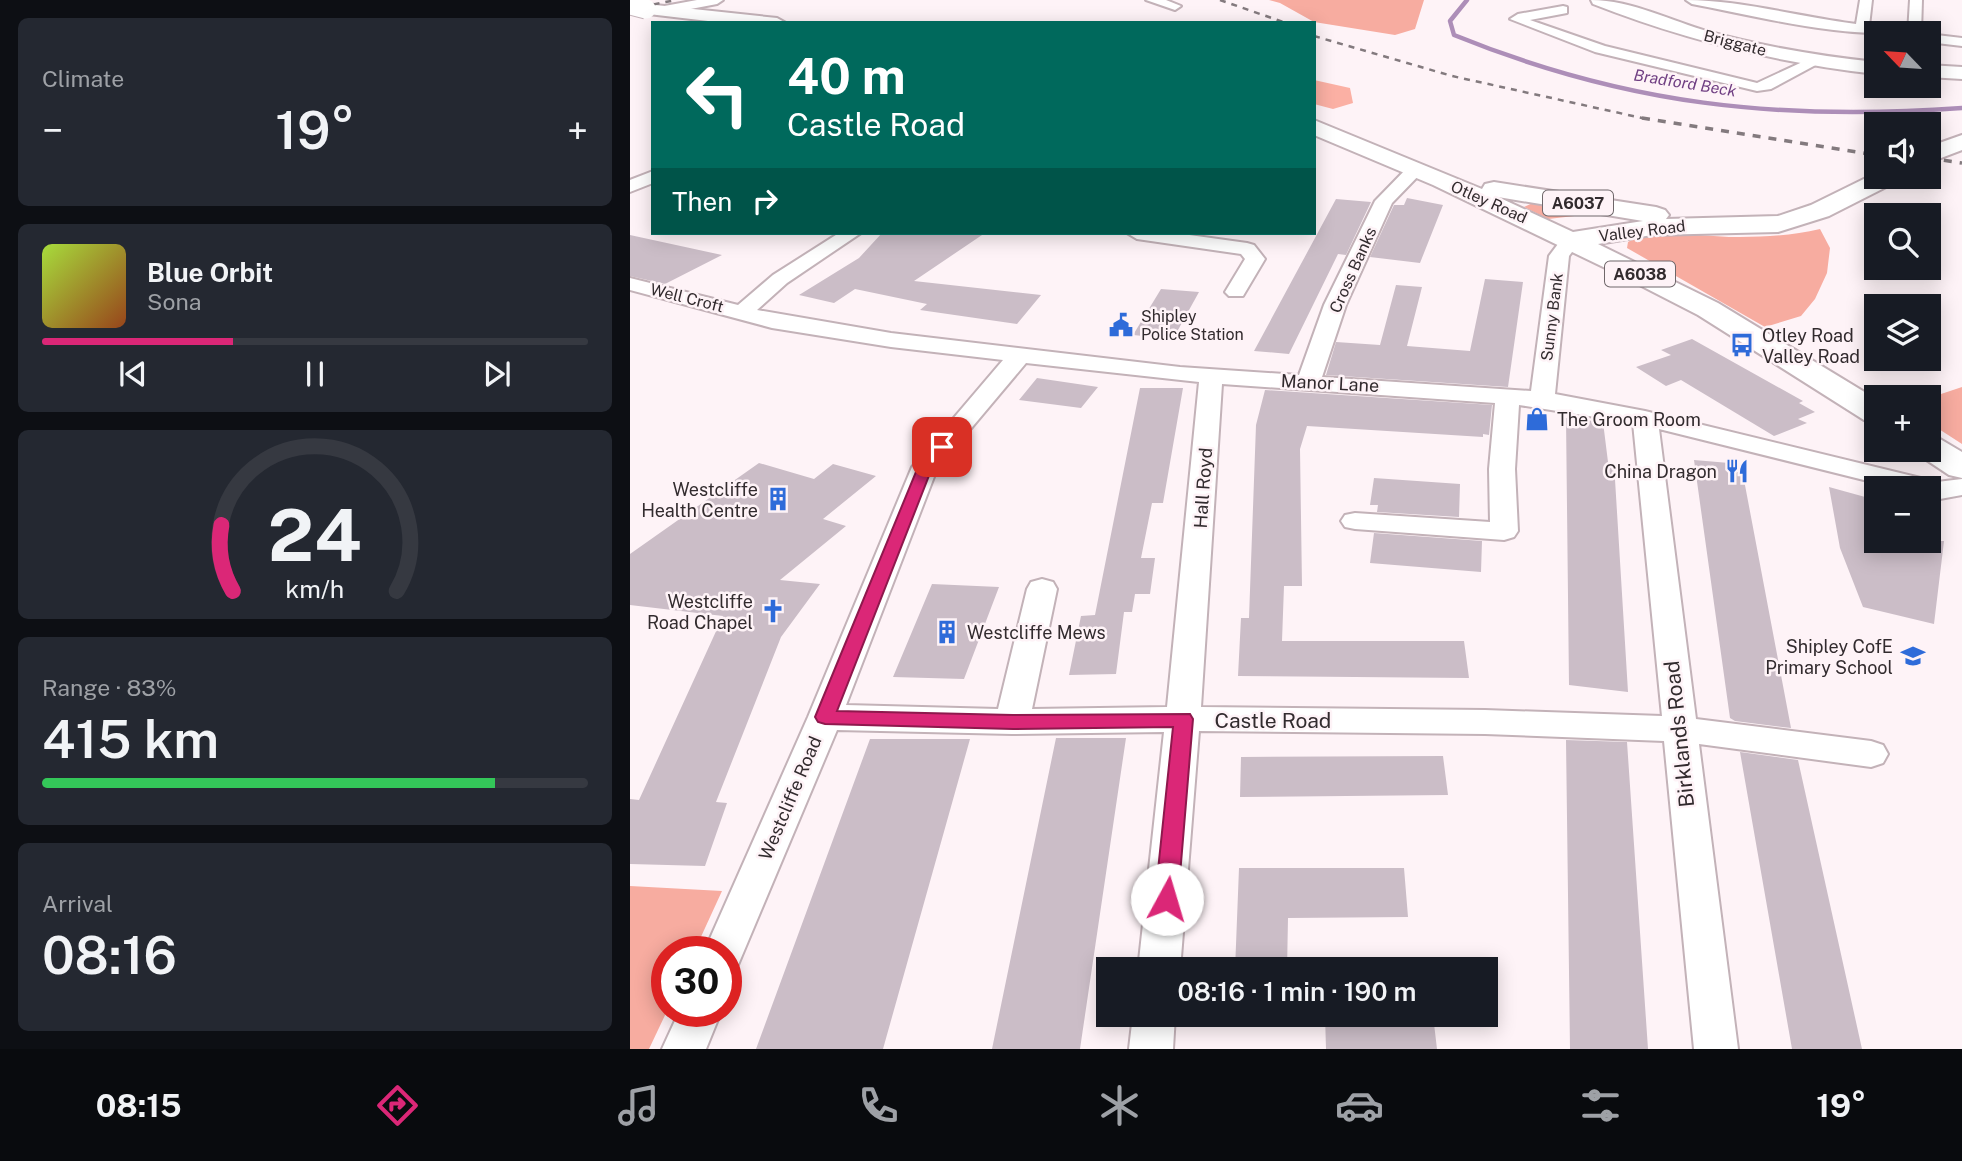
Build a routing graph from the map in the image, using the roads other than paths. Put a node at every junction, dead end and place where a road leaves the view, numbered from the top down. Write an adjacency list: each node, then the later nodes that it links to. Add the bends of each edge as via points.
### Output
1 (718, 0): 10 (street)
2 (1152, 0): 8 (street)
3 (1599, 0): 18 (main road, Briggate, via 1660,23)
4 (1692, 0): 11 (street)
5 (1770, 0): 11 (street)
6 (1866, 0): 15 (street)
7 (1916, 0): 14 (street)
8 (1175, 6)
9 (1563, 10): 18 (street, via 1516,19 1600,49 1743,85 1766,86)
10 (639, 12): 12 (main road); 13 (main road)
11 (1765, 15): 15 (street)
12 (671, 21)
13 (753, 21)
14 (1915, 21)
15 (1862, 29)
16 (1941, 40): 17 (street)
17 (1962, 42)
18 (1816, 61): 19 (main road, Briggate)
19 (1864, 67)
20 (1941, 72): 21 (main road)
21 (1962, 73)
22 (1316, 128): 25 (main road, Otley Road / A6038)
23 (1962, 142): 24 (main road)
24 (1941, 150)
25 (1416, 169): 27 (main road, Otley Road / A6038); 41 (street, Cross Banks, via 1384,201 1335,305)
26 (651, 177): 28 (street)
27 (1442, 180): 30 (main road, Valley Road / A6037); 32 (main road, Otley Road / A6038)
28 (630, 187)
29 (1864, 189): 31 (main road, Valley Road / A6037, via 1796,220)
30 (1662, 216): 31 (main road, Valley Road / A6037); 32 (main road, Valley Road / A6037, via 1605,216)
31 (1713, 224): 35 (main road, Valley Road / A6037, via 1633,229)
32 (1544, 227): 35 (main road, Otley Road / A6038)
33 (849, 235): 38 (street)
34 (1151, 235): 37 (street, via 1247,249 1255,259)
35 (1571, 240): 43 (street, Sunny Bank, via 1559,256); 44 (main road, Otley Road / A6038, via 1708,309)
36 (630, 284): 38 (street, Well Croft)
37 (1236, 292)
38 (748, 307): 39 (street, Manor Lane, via 772,321)
39 (1018, 356): 40 (street, Manor Lane); 53 (street, Westcliffe Road, via 925,467)
40 (1211, 377): 41 (street, Manor Lane); 54 (street, Hall Royd)
41 (1308, 382): 42 (street, Manor Lane)
42 (1508, 396): 43 (street, Manor Lane); 51 (street, via 1502,469 1504,531)
43 (1542, 399): 45 (street, Manor Lane)
44 (1864, 406)
45 (1645, 418): 48 (street, Manor Lane); 56 (street, Birklands Road)
46 (1941, 454): 47 (main road)
47 (1962, 467)
48 (1876, 476)
49 (1962, 487): 50 (street, Manor Lane)
50 (1941, 491)
51 (1355, 521)
52 (1042, 589): 55 (street)
53 (825, 717): 55 (street, Castle Road); 58 (street, Westcliffe Road)
54 (1183, 719): 55 (street, Castle Road); 56 (street, Castle Road); 59 (street)
55 (1013, 722)
56 (1678, 729): 57 (street, Castle Road); 64 (street, Birklands Road)
57 (1871, 754)
58 (731, 936)
59 (1160, 957)
60 (694, 1027): 62 (street)
61 (1153, 1027): 63 (street)
62 (684, 1049)
63 (1151, 1049)
64 (1716, 1049)

